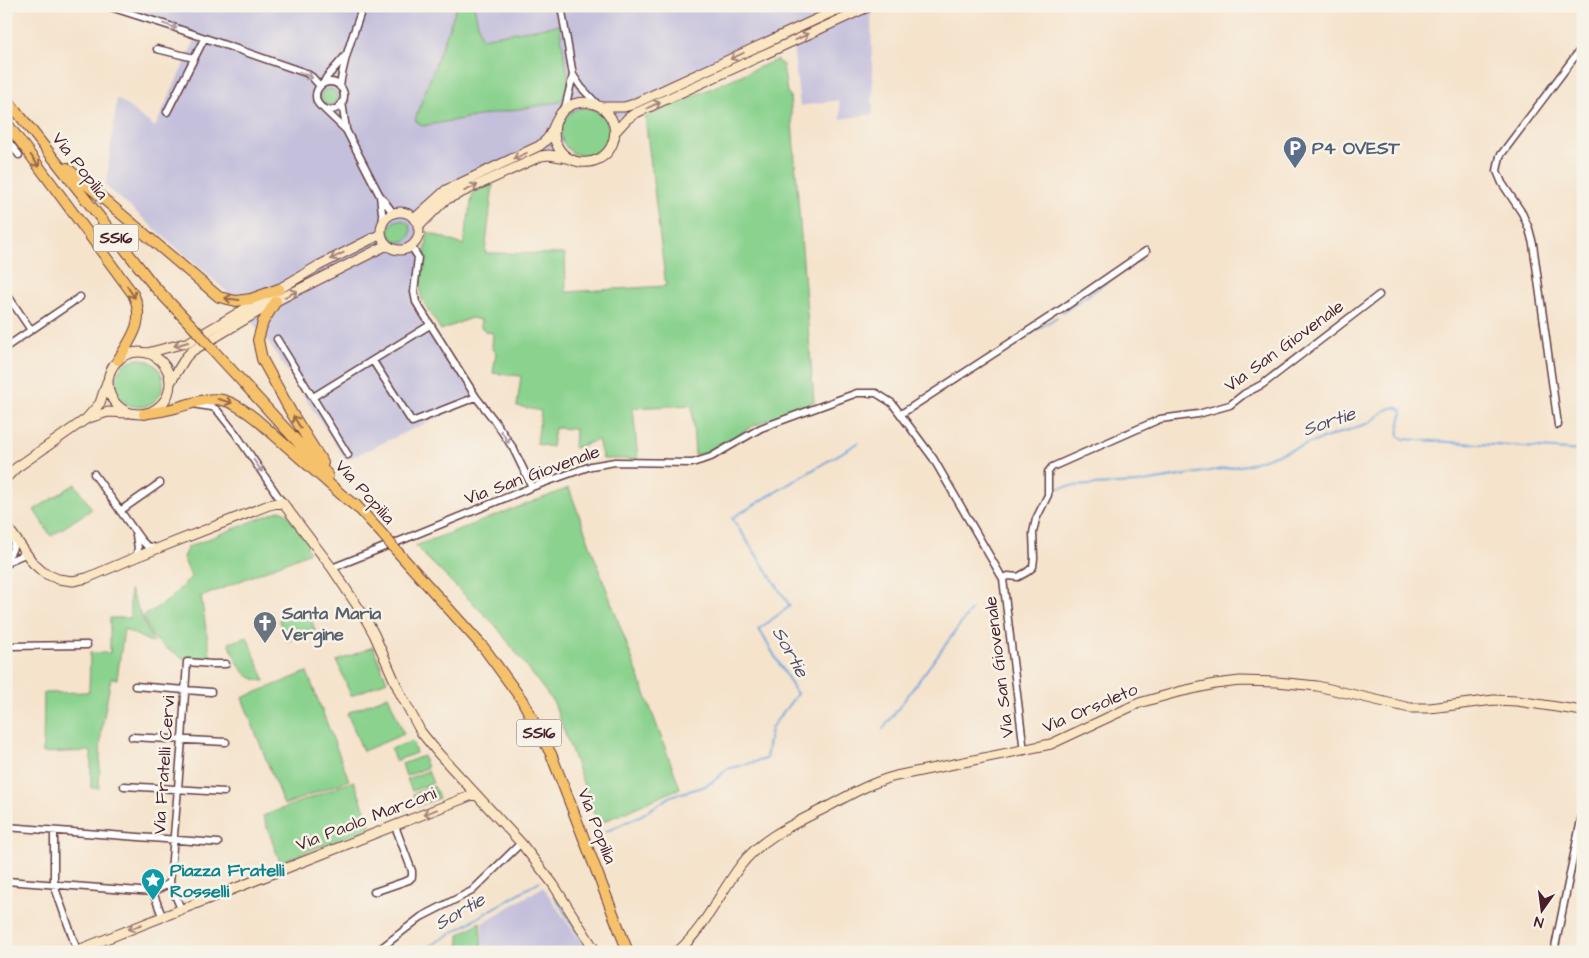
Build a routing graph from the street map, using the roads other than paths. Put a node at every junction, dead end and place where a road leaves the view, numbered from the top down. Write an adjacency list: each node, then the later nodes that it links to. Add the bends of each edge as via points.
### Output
1 (107, 6): 6 (street, one-way to 6)
2 (363, 6): 9 (street)
3 (561, 6): 11 (street)
4 (844, 6): 16 (street, one-way to 16, via 631,105)
5 (870, 6): 23 (street, one-way to 5, via 634,114)
6 (204, 39): 10 (street); 12 (street, one-way to 12, via 306,73)
7 (1583, 46): 57 (street, via 1500,156 1497,171 1522,214 1533,244)
8 (157, 49): 10 (street)
9 (348, 52): 12 (street); 13 (street)
10 (194, 58): 19 (street)
11 (573, 75): 16 (street, via 580,87); 17 (street)
12 (322, 85): 13 (street, via 334,83); 18 (street, via 316,96)
13 (340, 87): 15 (street)
14 (6, 98): 25 (main road, Via Popilia / SS16)
15 (342, 102): 18 (street, via 333,110); 22 (street)
16 (600, 106): 17 (street, via 581,102); 23 (street, via 609,114)
17 (565, 108): 21 (street)
18 (324, 109): 22 (street)
19 (167, 112)
20 (6, 122): 46 (main road, one-way to 46, via 137,302 139,319)
21 (555, 124): 27 (street, via 556,143); 31 (street, one-way to 31, via 539,146 446,190)
22 (346, 130): 28 (street)
23 (615, 132): 27 (street, via 614,142 603,157 586,163)
24 (6, 139): 26 (street)
25 (43, 145): 36 (main road, one-way to 25, via 251,299 236,301 219,297); 63 (main road, Via Popilia / SS16, bridge, via 154,286)
26 (19, 155)
27 (568, 158): 31 (street, one-way to 27, via 446,200 541,156)
28 (379, 194): 29 (street); 30 (street)
29 (393, 213): 30 (street); 31 (street, via 405,213)
30 (383, 221): 32 (street)
31 (416, 223): 34 (street, via 418,237)
32 (381, 234): 33 (street); 36 (street, one-way to 36)
33 (387, 245): 34 (street, via 399,250); 40 (street, one-way to 33)
34 (411, 246): 41 (street, via 418,257 416,302)
35 (1146, 251): 55 (street)
36 (279, 289): 45 (street, one-way to 45, via 189,342)
37 (6, 293): 42 (street)
38 (1379, 295): 80 (street, Via San Giovenale, via 1263,384 1230,405 1198,414 1160,419 1052,467 1048,472 1048,495 1036,519 1033,567 1018,577)
39 (80, 297): 42 (street)
40 (276, 301): 49 (street, via 192,351); 63 (main road, one-way to 40, via 262,359 258,340 260,331)
41 (430, 325): 47 (street); 51 (street)
42 (31, 330): 44 (street)
43 (277, 339): 50 (street)
44 (6, 347)
45 (147, 353): 46 (street, via 136,352); 49 (street, via 164,364)
46 (118, 360): 48 (street)
47 (373, 361): 50 (street); 51 (street, via 412,422)
48 (108, 379): 53 (street, via 113,400); 56 (street, via 100,403)
49 (170, 383): 54 (street, via 167,398 162,404)
50 (313, 397): 58 (street)
51 (476, 397): 65 (street, one-way to 65, via 513,448)
52 (186, 405): 54 (main road); 66 (street, one-way to 66, via 205,405 217,410); 67 (main road, one-way to 67, via 218,399 242,408)
53 (130, 413): 54 (street); 56 (street, via 108,412)
54 (144, 414)
55 (901, 414): 65 (street, Via San Giovenale, via 892,403 876,393 857,393 760,428 702,460 615,462 591,466); 80 (street, Via San Giovenale, via 933,458)
56 (86, 419): 59 (street)
57 (1558, 425)
58 (348, 455)
59 (16, 468): 60 (street); 62 (street)
60 (6, 471)
61 (94, 474): 68 (street)
62 (6, 478)
63 (332, 479): 67 (main road, Via Popilia / SS16)
64 (160, 483): 68 (street)
65 (532, 487): 73 (street, Via San Giovenale)
66 (282, 502): 74 (street); 79 (street)
67 (359, 509): 73 (main road, Via Popilia / SS16)
68 (120, 511): 70 (street)
69 (6, 525): 71 (street)
70 (133, 530): 72 (street); 76 (street)
71 (14, 536): 75 (street); 77 (street, via 14,547)
72 (141, 540): 74 (street, via 147,546); 76 (street)
73 (390, 543): 79 (street, Via San Giovenale); 113 (main road, Via Popilia / SS16, via 484,648 522,700 551,754)
74 (160, 548): 76 (street)
75 (25, 554): 76 (street, via 44,573 73,581); 78 (street)
76 (139, 556)
77 (6, 558)
78 (6, 565)
79 (332, 568): 95 (street, via 374,634 421,732)
80 (1003, 579): 91 (street, Via San Giovenale)
81 (87, 645): 82 (street)
82 (6, 646)
83 (226, 664): 85 (street, Via Fratelli Cervi, via 187,662)
84 (135, 686): 85 (street)
85 (185, 690): 86 (street); 89 (street, Via Fratelli Cervi)
86 (211, 692)
87 (1583, 710): 91 (street, Via Orsoleto, via 1494,700 1410,708 1317,686 1240,681 1139,703 1051,744)
88 (132, 737): 89 (street)
89 (182, 740): 90 (street); 93 (street, Via Fratelli Cervi)
90 (226, 742)
91 (1024, 751): 114 (street, Via Orsoleto, via 877,781 784,829 756,849 742,864 699,929)
92 (124, 786): 93 (street)
93 (177, 789): 94 (street); 100 (street, Via Fratelli Cervi)
94 (224, 792)
95 (475, 794): 97 (street, Via Paolo Marconi, one-way to 97); 102 (street)
96 (1583, 810): 115 (street)
97 (395, 826): 107 (street, via 412,877); 108 (street, Via Paolo Marconi)
98 (6, 827): 99 (street)
99 (54, 832): 100 (street); 105 (street)
100 (174, 840): 101 (street); 104 (street, Via Fratelli Cervi)
101 (218, 843)
102 (521, 844): 111 (street, via 472,891 421,917); 112 (street, via 553,884)
103 (6, 881): 105 (street)
104 (170, 883): 106 (street); 108 (street, Via Fratelli Cervi)
105 (54, 885): 106 (street); 110 (street)
106 (153, 892): 109 (street)
107 (374, 892)
108 (181, 909): 109 (street, Via Paolo Marconi)
109 (162, 916): 110 (street, Via Paolo Marconi, one-way to 110)
110 (75, 951)
111 (376, 952)
112 (596, 952)
113 (628, 952)
114 (677, 952)
115 (1554, 952)

